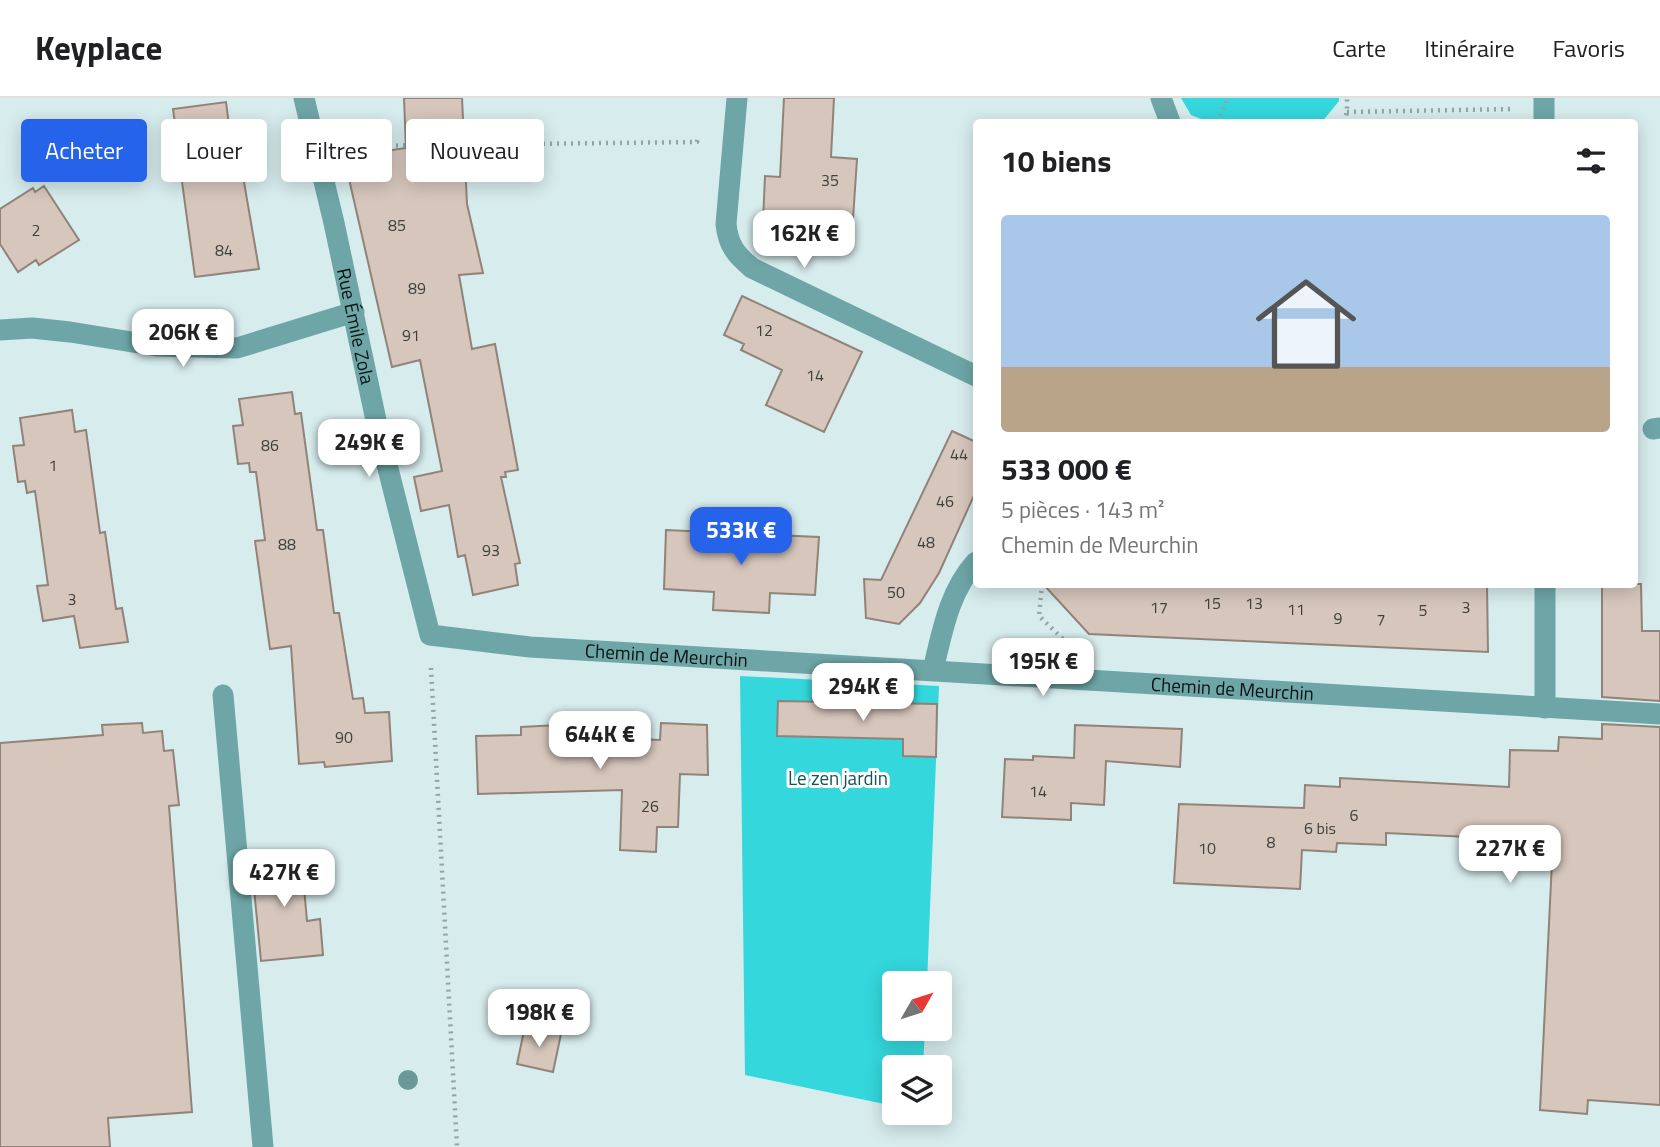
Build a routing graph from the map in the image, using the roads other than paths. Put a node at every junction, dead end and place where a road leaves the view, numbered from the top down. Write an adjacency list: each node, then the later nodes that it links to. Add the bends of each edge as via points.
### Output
1 (303, 98): 5 (street, Rue Émile Zola)
2 (737, 98): 7 (street, via 726,224 728,241 737,256 752,268)
3 (1161, 98): 4 (street)
4 (1169, 119)
5 (354, 312): 6 (street, via 237,348 157,346 32,328); 10 (street, Rue Émile Zola)
6 (0, 330)
7 (973, 375)
8 (973, 565): 11 (street, via 953,599)
9 (1545, 588): 13 (street)
10 (429, 635): 11 (street, Chemin de Meurchin, via 530,647)
11 (933, 670): 13 (street, Chemin de Meurchin)
12 (223, 695): 15 (street)
13 (1545, 708): 14 (street, Chemin de Meurchin)
14 (1660, 714)
15 (263, 1147)

